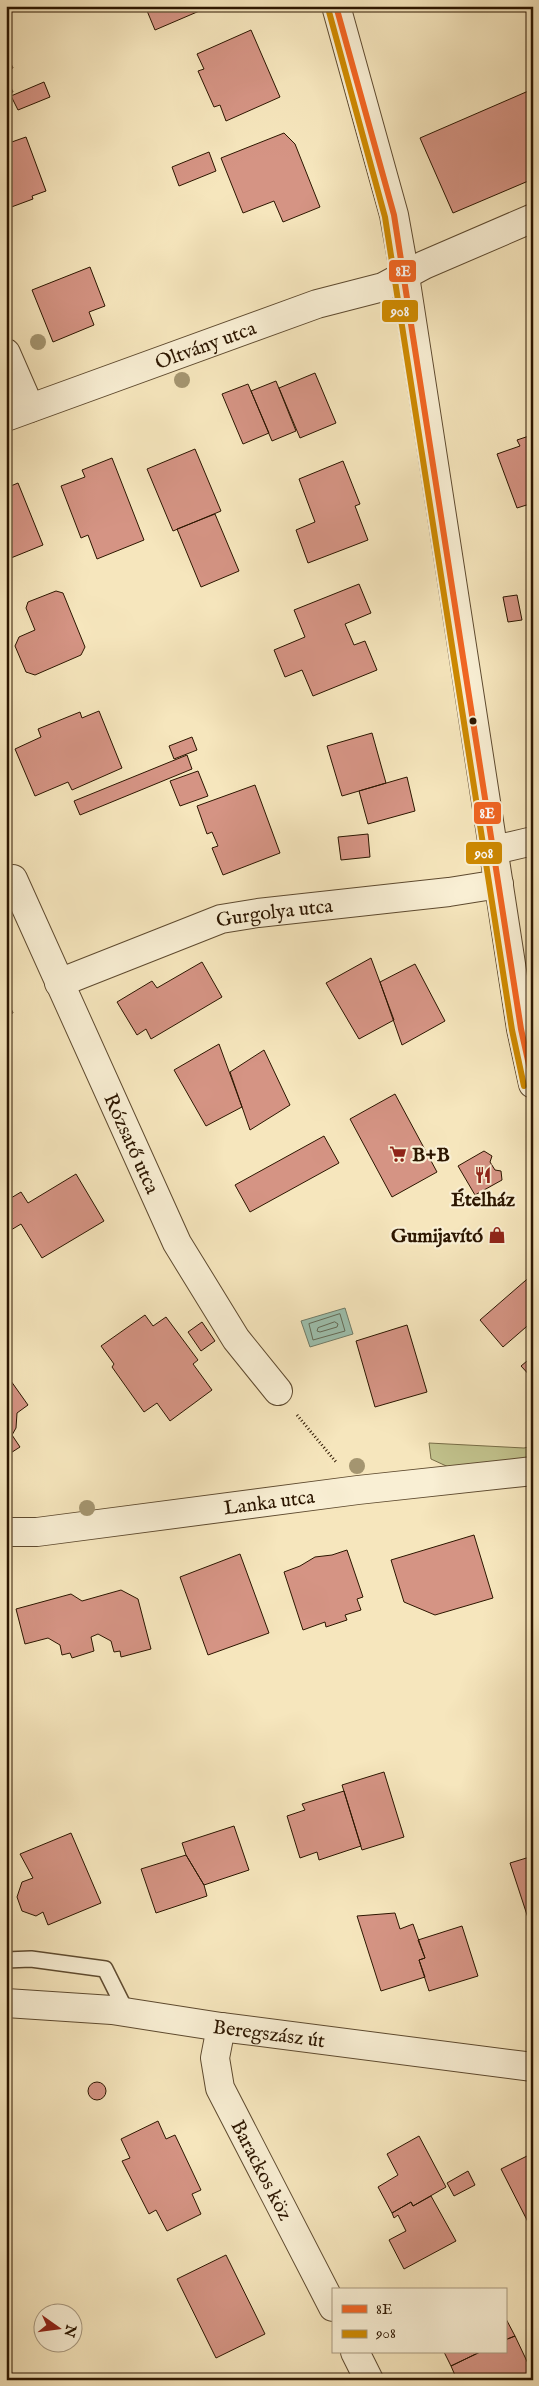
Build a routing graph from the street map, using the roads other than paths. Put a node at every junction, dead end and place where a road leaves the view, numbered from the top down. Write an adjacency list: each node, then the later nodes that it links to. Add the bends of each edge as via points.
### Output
1 (336, 6): 3 (street, via 394,214)
2 (533, 218): 3 (street, Oltvány utca)
3 (405, 276): 5 (street, Oltvány utca, via 383,287 316,304); 7 (street)
4 (6, 353): 5 (street)
5 (18, 412)
6 (533, 841): 7 (street)
7 (494, 850): 9 (street)
8 (13, 879): 10 (street, Rózsatő utca)
9 (499, 884): 10 (street, Gurgolya utca, via 221,920); 11 (street)
10 (58, 983): 12 (street, Rózsatő utca, via 177,1243 236,1339)
11 (533, 1084)
12 (278, 1391)
13 (533, 1472): 14 (street, Lanka utca, via 358,1490 37,1532)
14 (6, 1532)
15 (6, 1960): 17 (lane, via 104,1968)
16 (6, 2003): 17 (street, Beregszász út)
17 (127, 2013): 18 (street, Beregszász út)
18 (221, 2027): 19 (street, Beregszász út); 20 (street, Barackos köz, via 215,2058 220,2088)
19 (533, 2067)
20 (332, 2305)
21 (356, 2354): 22 (street)
22 (369, 2380)

